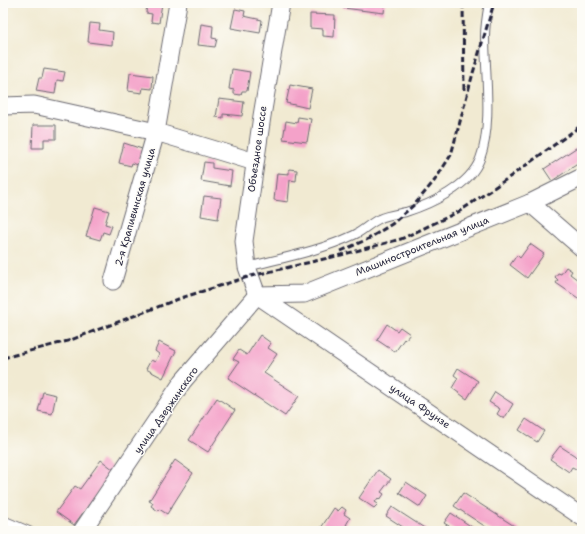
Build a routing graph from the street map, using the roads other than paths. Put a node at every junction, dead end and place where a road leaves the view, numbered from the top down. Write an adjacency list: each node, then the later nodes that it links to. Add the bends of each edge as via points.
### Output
1 (178, 3): 5 (street, 2-я Крапивинская улица)
2 (281, 3): 6 (street, Объездное шоссе)
3 (489, 3): 10 (lane, via 485,34 486,137 480,160 468,178 435,200 406,212 380,218 355,235)
4 (3, 106): 5 (street, via 34,104)
5 (156, 132): 6 (street); 11 (street, 2-я Крапивинская улица)
6 (255, 162): 10 (street, Объездное шоссе, via 244,241)
7 (582, 177): 8 (street, Машиностроительная улица)
8 (530, 203): 9 (street); 12 (street, Машиностроительная улица, via 304,294)
9 (582, 248)
10 (247, 267): 12 (street, Объездное шоссе)
11 (113, 281)
12 (257, 295): 13 (street, улица Фрунзе); 16 (street, улица Дзержинского, via 183,381)
13 (582, 517)
14 (3, 520): 15 (lane)
15 (29, 531)
16 (82, 531)

